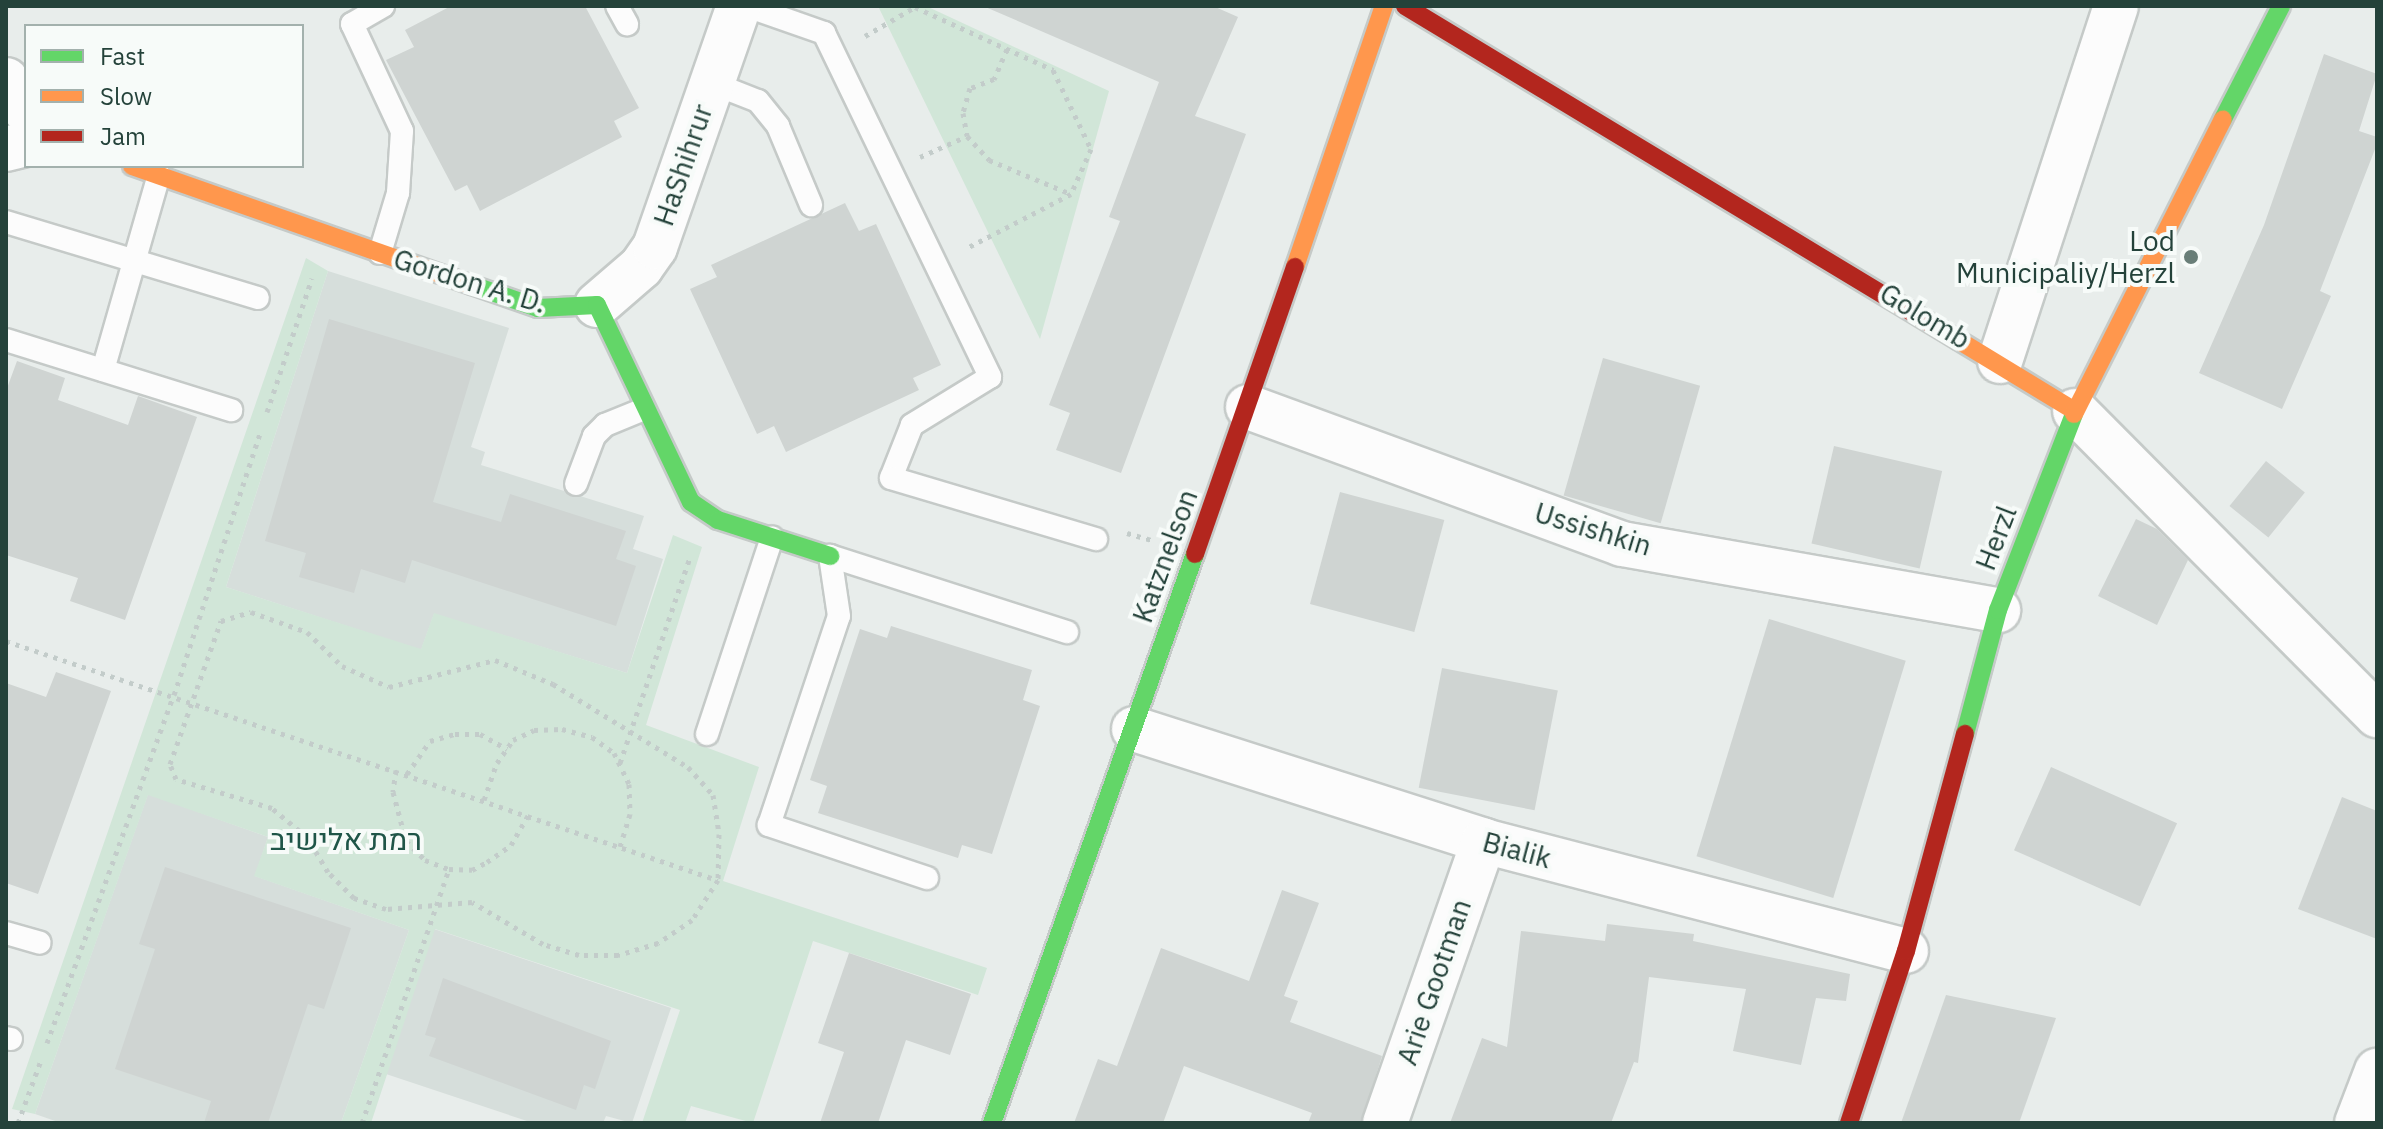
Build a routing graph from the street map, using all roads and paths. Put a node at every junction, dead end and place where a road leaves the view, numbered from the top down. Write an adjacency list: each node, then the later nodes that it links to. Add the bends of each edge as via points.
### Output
1 (383, 6): 22 (lane, via 352,24 402,131 398,193)
2 (739, 6): 12 (street, HaShihrur)
3 (747, 6): 10 (lane, via 824,33)
4 (914, 6): 9 (path); 10 (path)
5 (1384, 6): 30 (street, Katznelson)
6 (1405, 6): 28 (street, Golomb)
7 (2116, 6): 28 (street)
8 (2281, 6): 33 (street, Herzl)
9 (1007, 49): 14 (path, via 994,79 970,88 963,113); 18 (path, via 1053,70 1091,149)
10 (834, 54): 16 (lane)
11 (6, 80): 13 (street)
12 (712, 83): 19 (lane, via 758,101 778,126); 26 (street, HaShihrur, via 655,247 641,267)
13 (24, 108)
14 (967, 136): 16 (path); 18 (path, via 989,160)
15 (138, 168): 17 (street, Gordon A. D.)
16 (890, 171): 24 (lane)
17 (159, 175): 21 (street, Gordon A. D.); 23 (lane)
18 (1071, 194): 24 (path)
19 (811, 205)
20 (6, 222): 23 (lane)
21 (326, 234): 22 (street, Gordon A. D.); 43 (path)
22 (380, 253): 26 (street, Gordon A. D., via 538,308)
23 (134, 261): 25 (lane); 29 (lane)
24 (936, 265): 37 (lane, via 990,377 912,425 891,478)
25 (258, 298)
26 (597, 305): 31 (street)
27 (6, 340): 29 (lane)
28 (2000, 361): 33 (street, Golomb)
29 (103, 370): 32 (lane)
30 (1248, 407): 38 (street, Katznelson); 40 (street, Ussishkin, via 1622,544)
31 (644, 409): 34 (lane, via 605,425 594,436); 35 (street, via 682,491)
32 (231, 410)
33 (2075, 411): 40 (street, Herzl); 45 (street, Golomb)
34 (576, 484)
35 (704, 513): 36 (street); 47 (path)
36 (772, 537): 39 (street); 48 (lane)
37 (1096, 539): 38 (path, via 1098,525)
38 (1196, 552): 46 (street, Katznelson)
39 (830, 556): 41 (lane); 58 (lane, via 839,616 769,825)
40 (1998, 610): 63 (street, Herzl)
41 (1067, 632)
42 (6, 641): 43 (path)
43 (174, 695): 44 (path); 65 (path)
44 (192, 701): 47 (path, via 221,621 251,612 307,632 363,680 389,687 495,660 553,684); 51 (path); 60 (path, via 170,764 176,779 272,808 307,837 328,872 354,898 386,909)
45 (2377, 715)
46 (1134, 729): 55 (street, Bialik); 67 (street, Katznelson)
47 (630, 734): 50 (path); 59 (path, via 688,767 713,795)
48 (707, 734)
49 (507, 749): 50 (path, via 534,730 562,729 592,737); 52 (path, via 480,734 455,734 430,741); 53 (path)
50 (620, 764): 56 (path, via 629,784 630,814)
51 (396, 770): 52 (path); 57 (path, via 393,792 406,841 425,860)
52 (407, 774): 53 (path)
53 (484, 801): 54 (path)
54 (528, 815): 56 (path); 57 (path, via 511,845 487,862 472,870)
55 (1484, 841): 63 (street, Bialik); 68 (street, Arie Gootman)
56 (620, 846): 59 (path)
57 (449, 869): 60 (path)
58 (927, 878)
59 (718, 880): 60 (path, via 692,920 658,943 618,955 579,955 543,944 472,902)
60 (437, 904): 66 (path)
61 (6, 933): 62 (lane)
62 (40, 943)
63 (1906, 951): 69 (street, Herzl)
64 (2377, 1071): 70 (street)
65 (18, 1123)
66 (362, 1123)
67 (992, 1123)
68 (1385, 1123)
69 (1849, 1123)
70 (2357, 1123)

